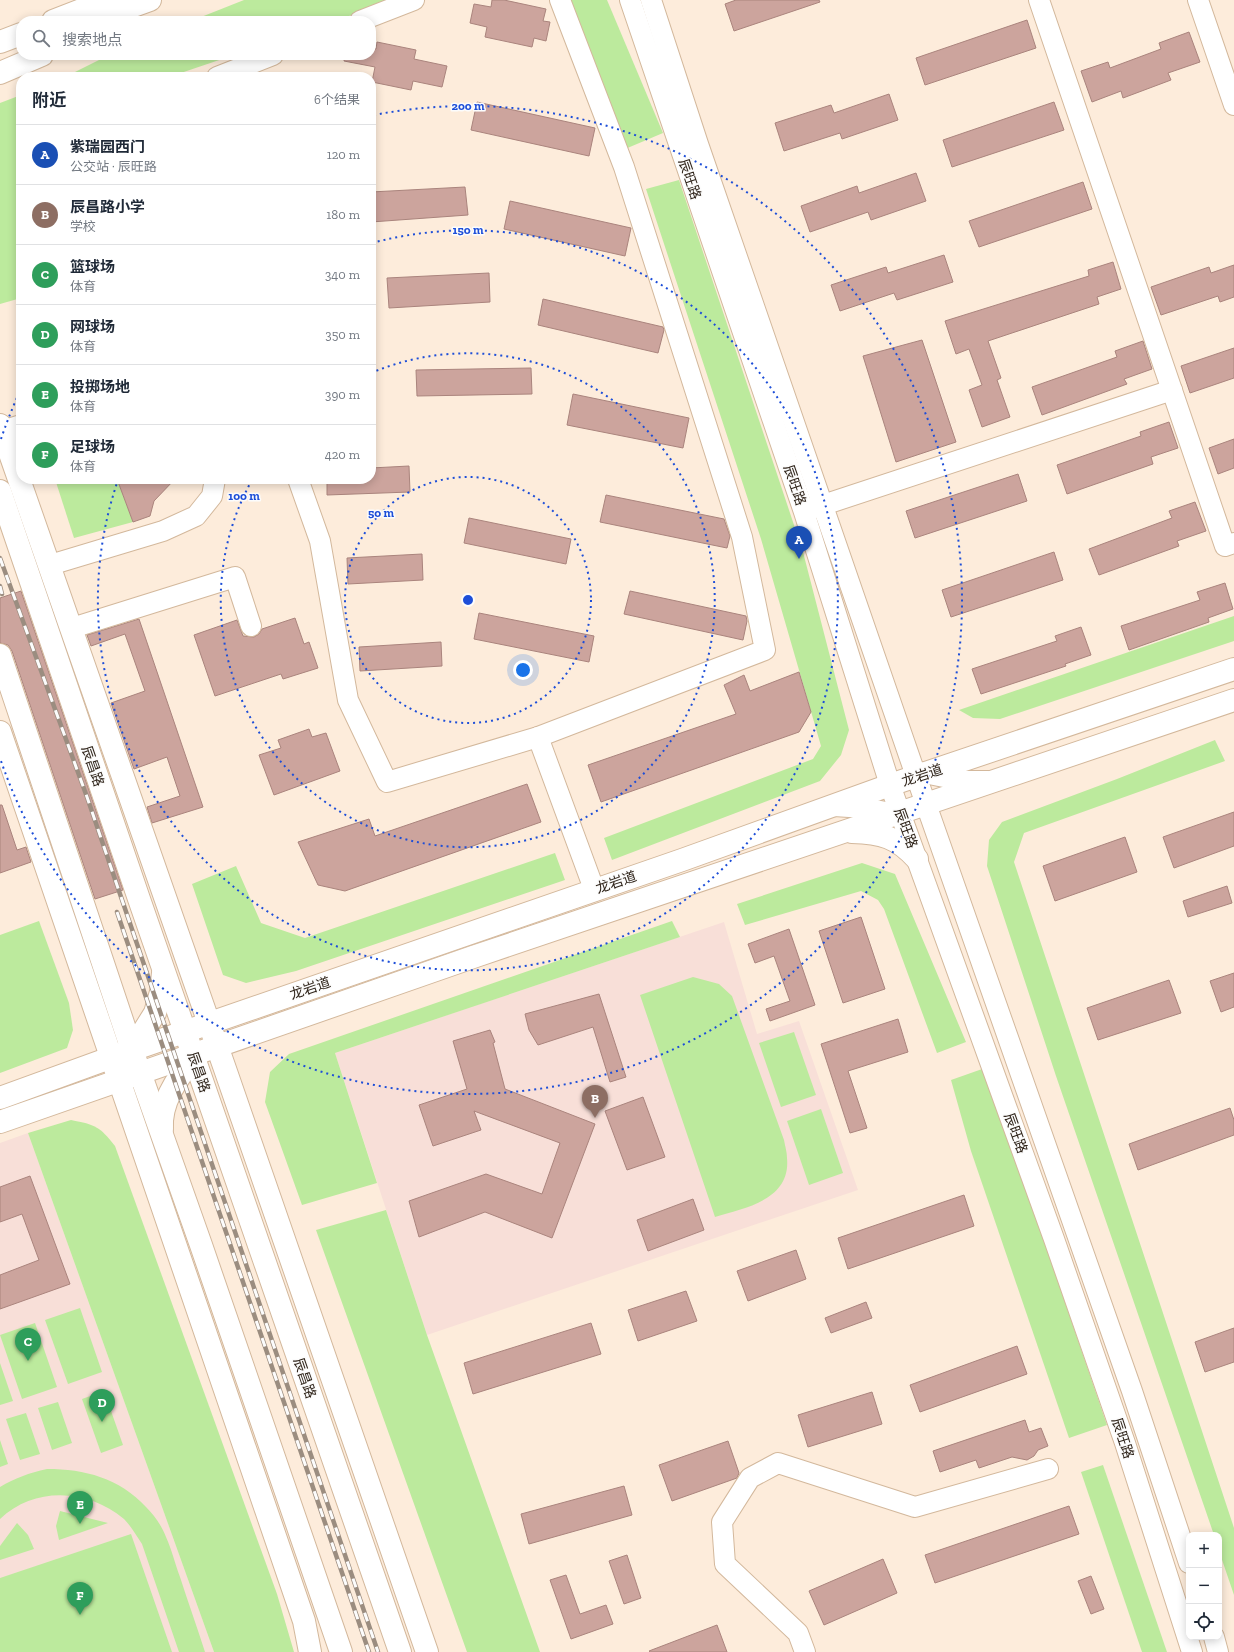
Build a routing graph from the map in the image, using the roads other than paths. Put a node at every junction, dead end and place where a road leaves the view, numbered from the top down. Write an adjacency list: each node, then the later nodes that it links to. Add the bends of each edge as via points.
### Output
1 (107, 0): 9 (main road)
2 (150, 0): 10 (main road)
3 (414, 0): 11 (street)
4 (560, 0): 38 (street, via 624,167 742,537 765,650)
5 (630, 0): 27 (street, 辰旺路)
6 (651, 0): 26 (street, 辰旺路, via 698,144)
7 (1039, 0): 19 (street)
8 (1198, 0): 18 (street)
9 (66, 16)
10 (110, 16)
11 (373, 16)
12 (16, 36): 13 (main road)
13 (0, 42)
14 (30, 60): 17 (main road)
15 (260, 60): 16 (street)
16 (230, 72)
17 (0, 73)
18 (1234, 105)
19 (1172, 390): 26 (street); 28 (street, via 1225,546)
20 (8, 427): 21 (main road)
21 (16, 453)
22 (25, 484): 29 (main road)
23 (214, 484): 29 (street, via 212,496 196,516 163,531)
24 (300, 484): 38 (street, via 320,541 348,700 387,782)
25 (0, 491): 30 (main road, 辰昌路)
26 (824, 505): 27 (street); 39 (street, 辰旺路)
27 (804, 512): 36 (street, 辰旺路)
28 (1234, 543)
29 (50, 565): 30 (main road); 32 (main road)
30 (43, 616): 49 (main road, 辰昌路)
31 (251, 626): 32 (street, via 235,577)
32 (72, 628): 50 (main road)
33 (0, 655): 54 (main road)
34 (1234, 670): 39 (main road, 龙岩道)
35 (1234, 700): 40 (main road, 龙岩道)
36 (872, 728): 39 (street, via 900,762); 41 (street, 辰旺路)
37 (0, 732): 55 (main road)
38 (538, 737): 48 (street)
39 (919, 774): 40 (street, via 964,781); 41 (main road, 龙岩道); 42 (street, 辰旺路)
40 (994, 781): 42 (main road, 龙岩道)
41 (890, 785): 43 (main road, 龙岩道); 44 (street, 辰旺路)
42 (926, 804): 44 (main road, 龙岩道); 46 (street, 辰旺路)
43 (832, 806): 44 (street); 48 (main road, 龙岩道)
44 (900, 814): 45 (main road, 龙岩道); 46 (street, via 916,822); 47 (street, 辰旺路)
45 (845, 831): 47 (main road, via 891,838 905,846); 53 (main road, 龙岩道)
46 (941, 847): 61 (street, 辰旺路, via 1127,1376)
47 (917, 859): 70 (street, 辰旺路, via 1120,1429)
48 (594, 890): 51 (main road, 龙岩道)
49 (164, 970): 50 (main road, via 178,984); 52 (main road, 辰昌路); 54 (main road, via 155,1012)
50 (201, 997): 51 (main road, via 213,1003); 53 (main road)
51 (248, 1010): 53 (main road, 龙岩道, via 234,1018)
52 (186, 1033): 53 (main road, 龙岩道); 54 (main road, 龙岩道)
53 (205, 1045): 56 (main road, 龙岩道); 59 (main road, via 170,1093 161,1121); 67 (main road, 辰昌路); 68 (main road)
54 (132, 1050): 55 (main road, 龙岩道); 56 (main road)
55 (115, 1070): 56 (main road, 龙岩道); 57 (main road, 龙岩道); 58 (main road, via 96,1089); 64 (main road, via 304,1621)
56 (140, 1073): 59 (main road)
57 (0, 1098)
58 (0, 1122)
59 (162, 1134): 62 (main road)
60 (1048, 1469): 69 (street, via 915,1507 778,1463 750,1478 722,1522 725,1564 798,1633)
61 (1186, 1554)
62 (332, 1625): 65 (main road); 66 (main road)
63 (1215, 1640): 71 (street)
64 (310, 1652)
65 (336, 1652)
66 (341, 1652)
67 (400, 1652)
68 (427, 1652)
69 (805, 1652)
70 (1192, 1652)
71 (1218, 1652)

